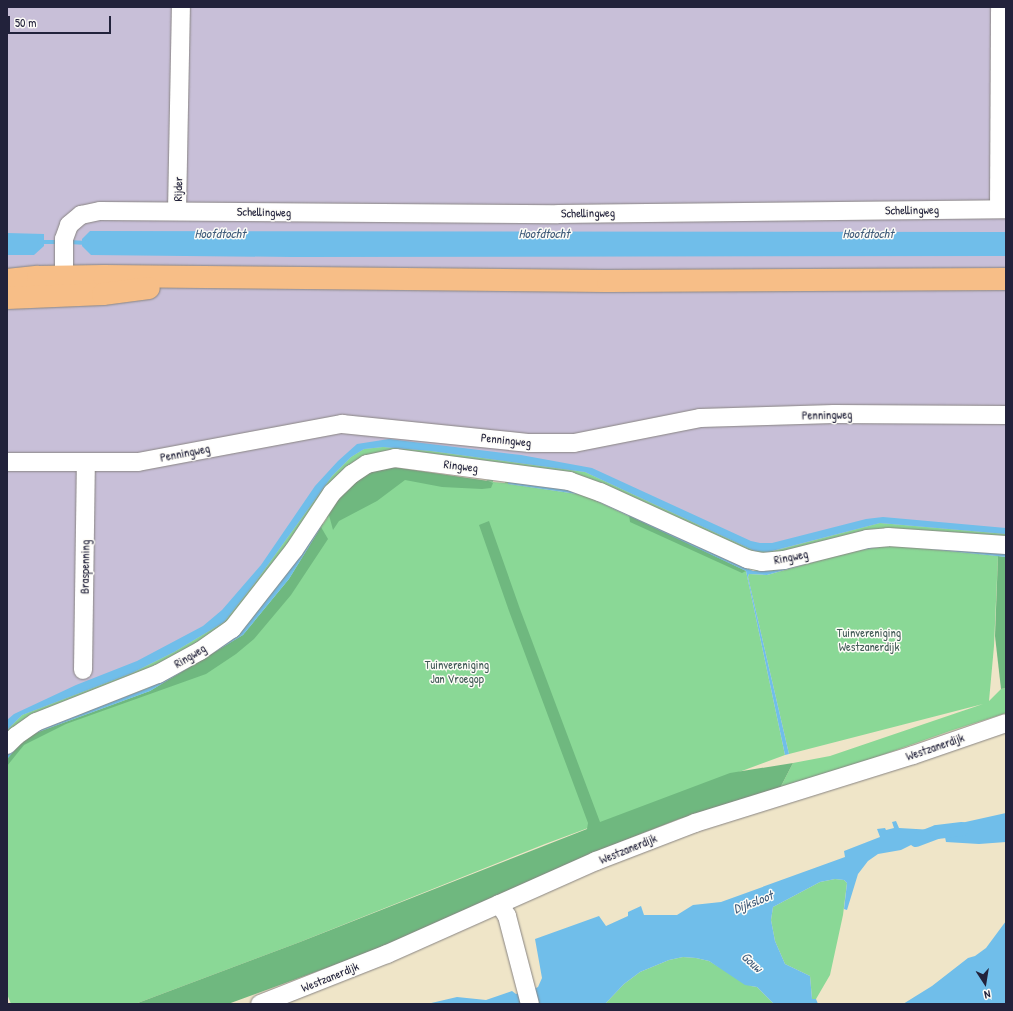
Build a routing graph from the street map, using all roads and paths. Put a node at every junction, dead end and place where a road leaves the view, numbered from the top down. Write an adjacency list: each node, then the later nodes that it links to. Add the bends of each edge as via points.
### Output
1 (180, 7): 4 (street, Rijder)
2 (1000, 7): 3 (street, Schellingweg)
3 (1003, 209): 4 (street, Schellingweg, via 558,214)
4 (177, 211): 7 (street, Rijder, via 100,211 81,215 69,225 64,239)
5 (1006, 279): 7 (main road, via 600,281 239,278)
6 (7, 280): 7 (main road)
7 (64, 286): 8 (main road)
8 (7, 298)
9 (1006, 415): 11 (street, Penningweg, via 834,414 700,418 574,443 530,443 342,424 138,462)
10 (7, 462): 11 (street, Penningweg)
11 (86, 463): 13 (street, Braspenning)
12 (1006, 545): 15 (street, Ringweg, via 888,537 867,539 784,560 762,562 747,559 600,492 569,481 395,458 367,464 332,493 294,550 232,629 200,651 158,674 36,722)
13 (83, 670)
14 (1006, 723): 16 (street, Westzanerdijk, via 695,823 596,861)
15 (7, 745)
16 (499, 904): 17 (street, Westzanerdijk, via 387,954); 18 (street, via 507,916)
17 (260, 1004)
18 (530, 1004)

